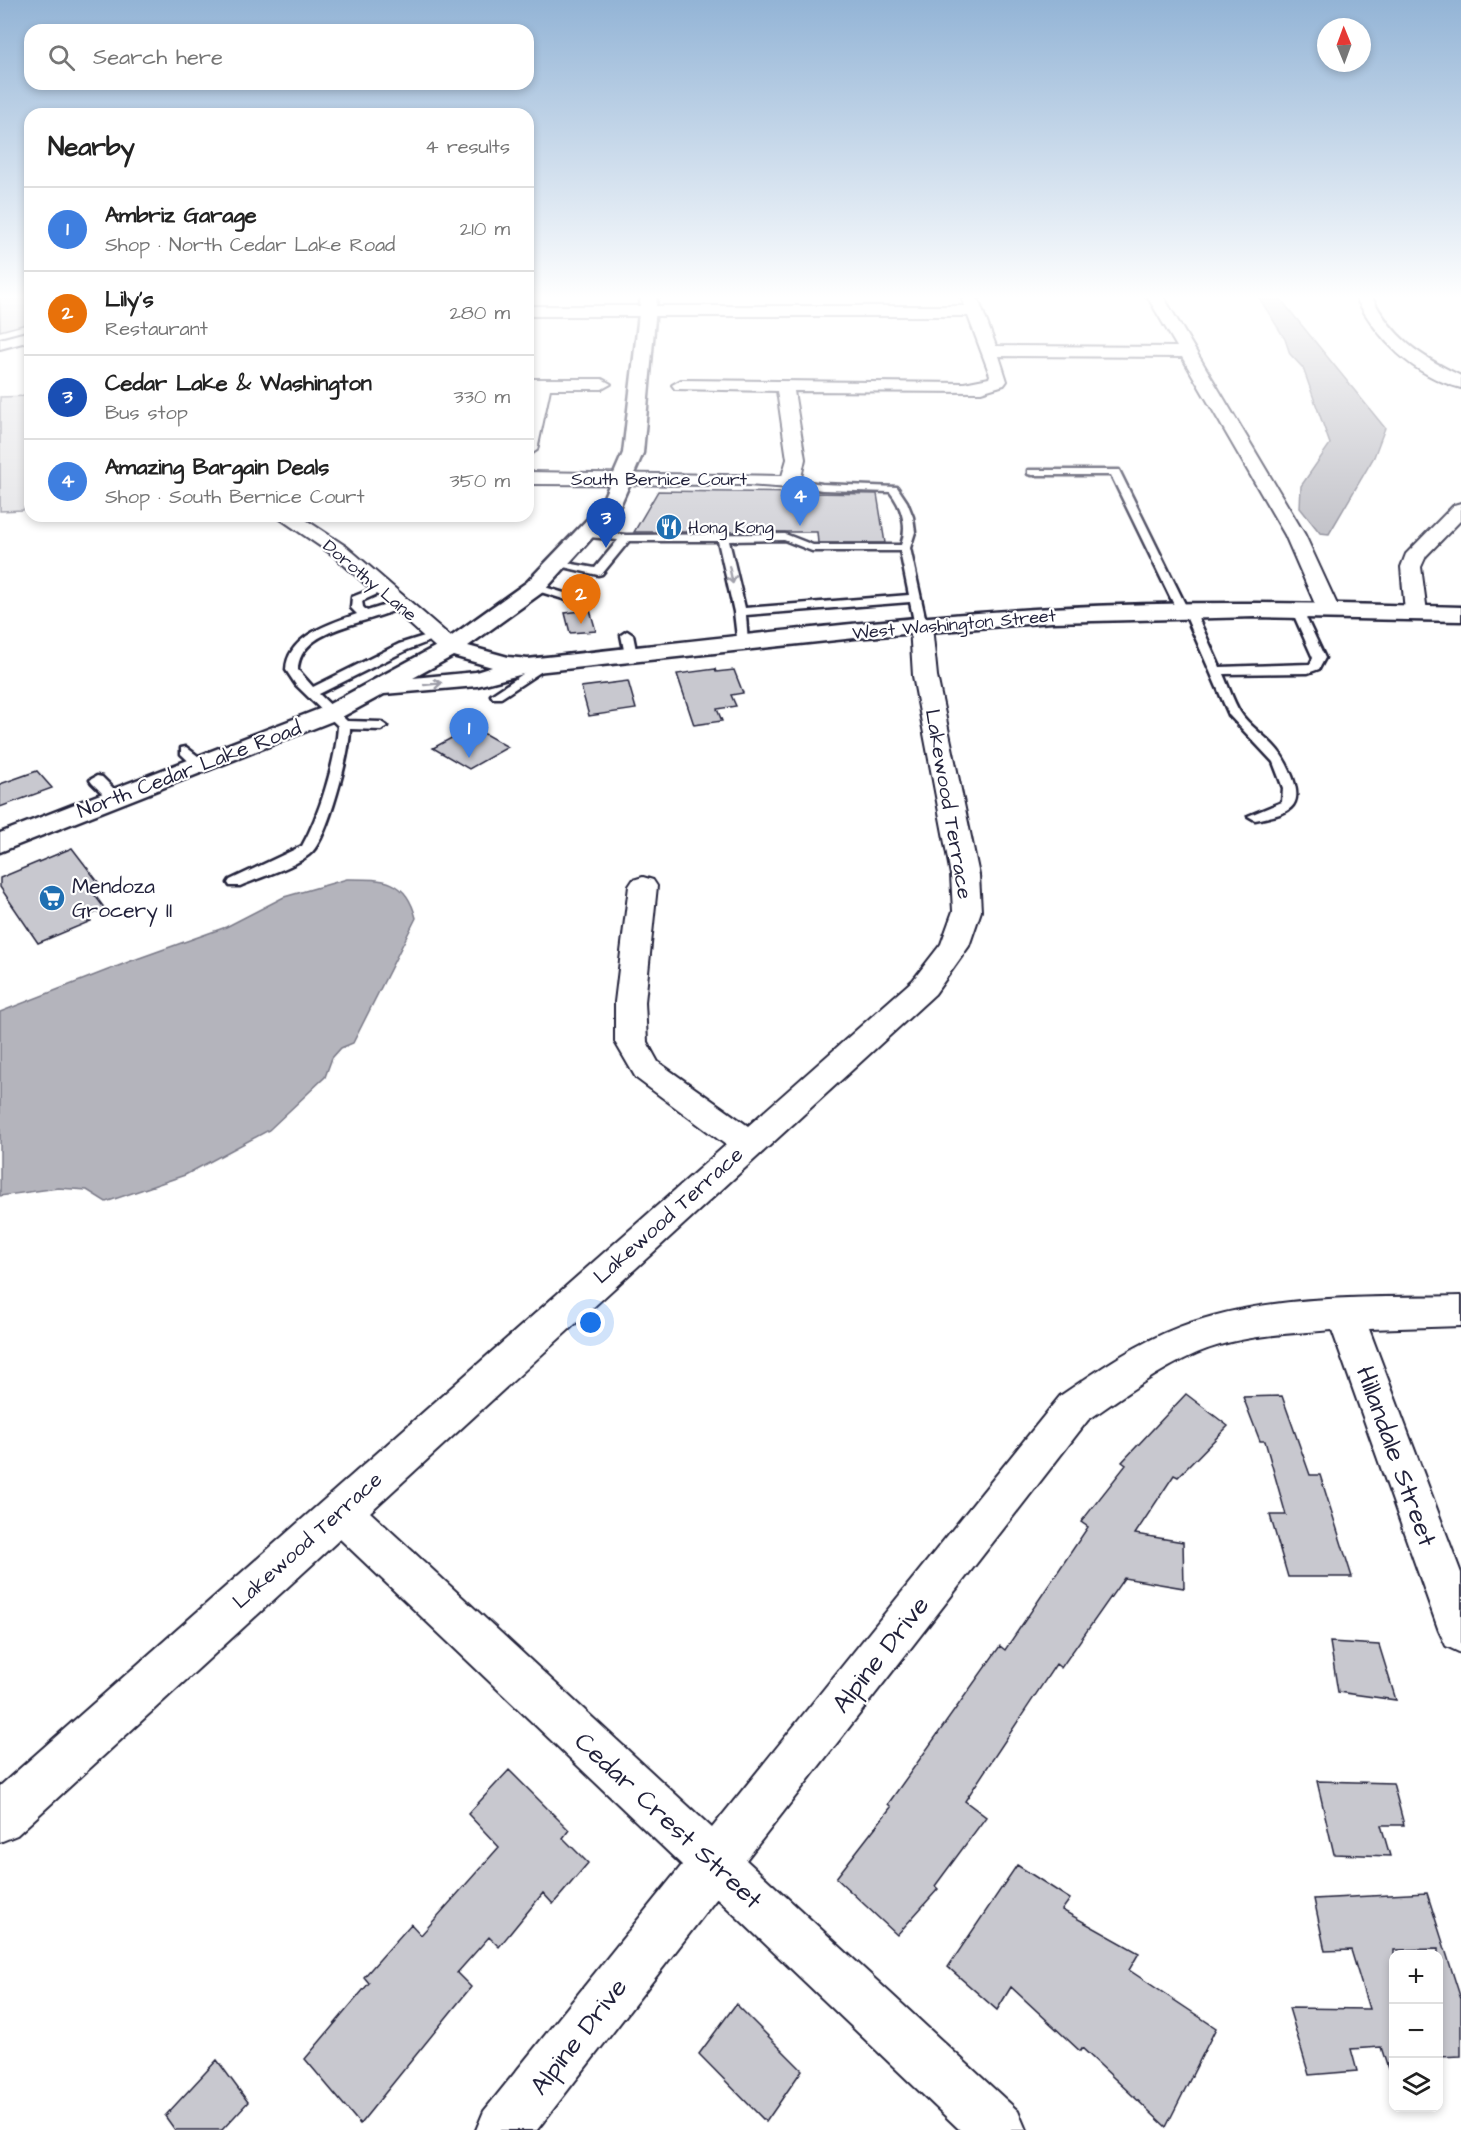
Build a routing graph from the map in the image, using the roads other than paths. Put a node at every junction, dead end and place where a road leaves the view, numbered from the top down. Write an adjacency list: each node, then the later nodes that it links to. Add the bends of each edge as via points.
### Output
1 (639, 395): 6 (main road, North Cedar Lake Road, via 633,453)
2 (786, 395): 7 (street, via 796,459)
3 (1214, 395): 21 (street, via 1295,536)
4 (1032, 472): 19 (lane, via 1115,472)
5 (534, 478): 6 (street, South Bernice Court)
6 (622, 478): 7 (street, South Bernice Court); 10 (main road, North Cedar Lake Road, via 609,508)
7 (790, 482): 13 (lane, via 893,489 905,502 911,537)
8 (1461, 509): 24 (street, via 1416,554 1411,567)
9 (295, 522): 16 (street, Dorothy Lane, via 340,551)
10 (585, 534): 11 (lane); 14 (main road, North Cedar Lake Road)
11 (626, 538): 12 (lane); 14 (lane, via 598,572)
12 (723, 538): 13 (lane, via 785,537 812,548); 22 (lane, one-way to 22)
13 (905, 548): 23 (lane)
14 (556, 564): 15 (main road, North Cedar Lake Road)
15 (535, 587): 17 (lane); 27 (main road, North Cedar Lake Road)
16 (382, 588): 18 (street, Dorothy Lane); 26 (lane, via 356,599 357,608)
17 (573, 599)
18 (399, 604): 26 (lane); 27 (street, Dorothy Lane)
19 (1186, 611): 20 (main road, West Washington Street); 23 (main road, West Washington Street, via 1052,615); 30 (lane)
20 (1298, 611): 21 (main road, West Washington Street); 30 (lane, via 1319,658 1315,666)
21 (1329, 611): 24 (main road, West Washington Street)
22 (740, 612): 23 (lane); 28 (lane)
23 (917, 612): 28 (main road, West Washington Street); 42 (street, Lakewood Terrace, via 967,911 955,946 924,987)
24 (1416, 612): 25 (main road, West Washington Street)
25 (1461, 614)
26 (367, 616): 32 (lane, via 308,641 293,656 292,670)
27 (444, 642): 29 (main road, West Washington Street, via 507,664); 31 (main road, North Cedar Lake Road); 32 (lane, via 403,646)
28 (742, 643): 29 (main road, West Washington Street, via 629,645)
29 (536, 665): 31 (main road, North Cedar Lake Road, one-way to 29, via 477,679); 33 (lane)
30 (1216, 671): 38 (lane, via 1235,715 1279,761 1290,788 1287,805)
31 (375, 689): 34 (main road, North Cedar Lake Road)
32 (311, 693): 34 (lane)
33 (497, 695)
34 (338, 719): 35 (lane); 37 (main road, North Cedar Lake Road, via 194,759); 40 (lane, via 346,734 306,849)
35 (381, 726)
36 (97, 780): 37 (lane)
37 (116, 799): 39 (main road, North Cedar Lake Road)
38 (1255, 816)
39 (0, 843)
40 (235, 883)
41 (643, 886): 42 (street, via 630,1002 631,1042 647,1070)
42 (748, 1144): 45 (street, Lakewood Terrace)
43 (1461, 1311): 44 (street, Alpine Drive)
44 (1345, 1314): 46 (street, Hillandale Street); 48 (street, Alpine Drive, via 1266,1320 1190,1339 1123,1374 1074,1408)
45 (340, 1511): 47 (street, Lakewood Terrace); 48 (street, Cedar Crest Street)
46 (1461, 1631)
47 (0, 1818)
48 (715, 1863): 49 (street, Alpine Drive); 50 (street, Cedar Crest Street)
49 (503, 2130)
50 (999, 2130)

